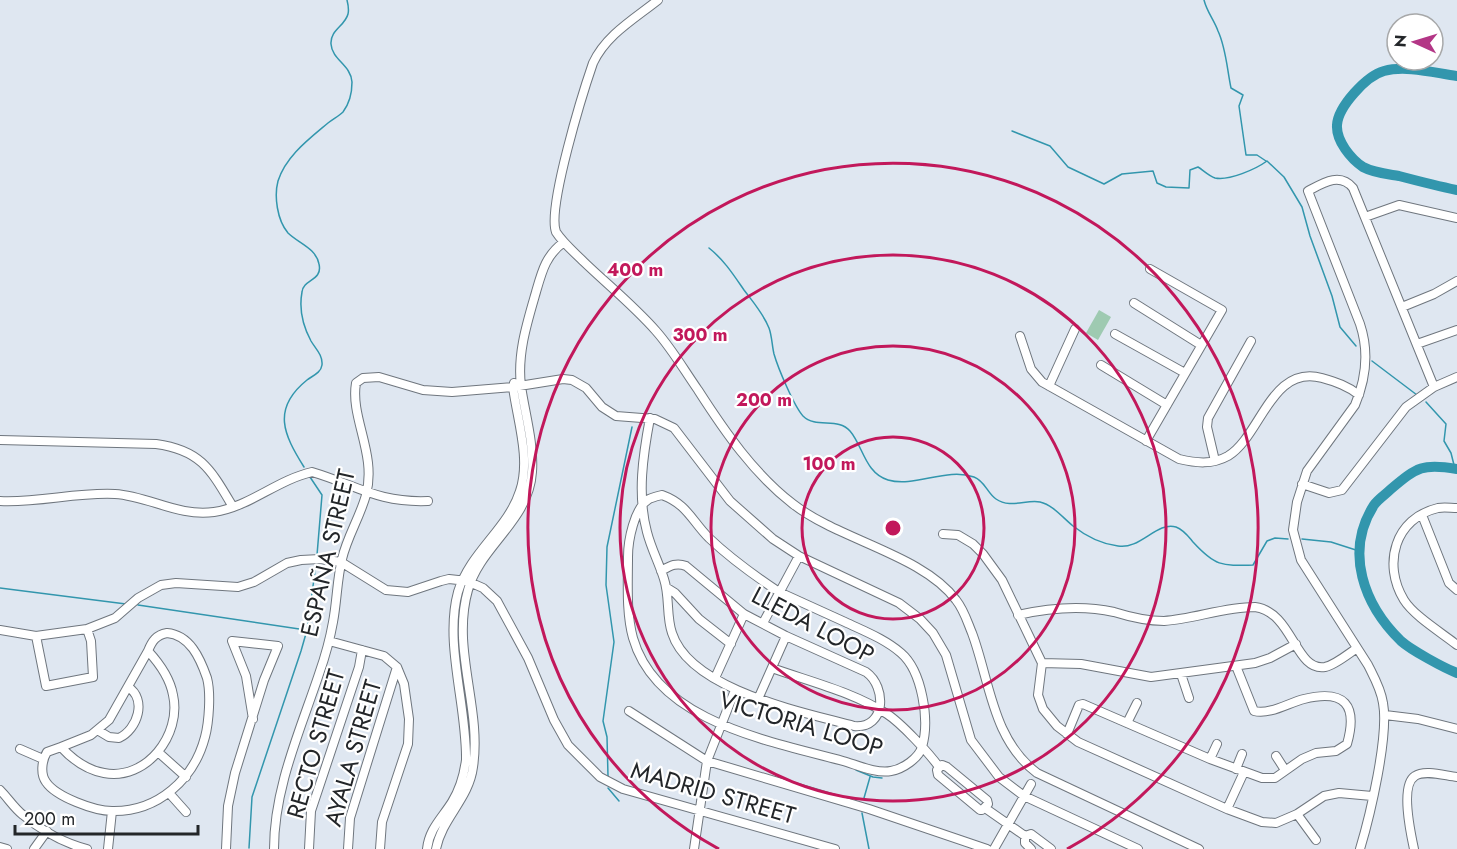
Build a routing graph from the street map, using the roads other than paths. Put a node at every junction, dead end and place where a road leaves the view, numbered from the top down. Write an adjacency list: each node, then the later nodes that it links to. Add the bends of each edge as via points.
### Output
1 (658, 0): 4 (street, via 609,38 593,63 556,199 554,227)
2 (1365, 217): 3 (street, via 1399,205); 8 (street); 22 (street, via 1353,188 1344,181 1330,180 1308,190 1364,337 1364,381)
3 (1457, 218)
4 (564, 242): 19 (street, via 553,250 542,270 523,339); 127 (street, via 656,331 740,450 779,493 820,522 921,570 939,581 956,599 982,659 1000,726 1026,765)
5 (1150, 269): 15 (street, via 1222,310)
6 (1457, 281): 8 (street)
7 (1134, 303): 15 (street)
8 (1402, 307): 14 (street)
9 (1075, 329): 20 (street)
10 (1457, 330): 14 (street)
11 (1115, 334): 17 (street)
12 (1020, 336): 20 (street, via 1035,376)
13 (1251, 341): 27 (street, via 1208,418)
14 (1417, 344): 21 (street)
15 (1201, 345): 17 (street)
16 (1101, 365): 23 (street)
17 (1185, 373): 23 (street)
18 (1457, 376): 21 (street)
19 (517, 386): 24 (street, via 572,380 586,388 611,414); 29 (street, ESPAÑA STREET, via 438,392 379,377 363,378 356,383 354,394 369,469); 40 (street, via 524,467 520,491 503,521 474,557)
20 (1049, 386): 26 (street)
21 (1434, 387): 28 (street, via 1406,406 1342,490 1329,493)
22 (1359, 395): 27 (street, via 1340,383 1314,376 1288,383 1278,390 1242,443); 28 (street)
23 (1167, 405): 26 (street)
24 (650, 418): 32 (street); 37 (street, via 674,428 742,512)
25 (0, 440): 33 (street, via 176,447 191,453 212,472)
26 (1146, 441): 27 (street, via 1179,459 1199,464)
27 (1215, 461)
28 (1302, 484): 55 (street, via 1293,530 1298,553)
29 (366, 493): 31 (street, via 401,501); 33 (street, via 308,473); 38 (street, ESPAÑA STREET)
30 (0, 501): 33 (street, via 98,493 137,497 187,512)
31 (428, 501)
32 (642, 506): 39 (street, via 646,531); 43 (street, via 662,495 680,502 719,547); 74 (street, VICTORIA LOOP, via 628,548 633,638 646,667 666,692)
33 (233, 507)
34 (1457, 508): 35 (street, via 1439,508)
35 (1422, 515): 42 (street, via 1449,583); 54 (street, via 1401,532 1397,541 1397,586 1405,602)
36 (943, 534): 45 (street, via 958,535 983,554 1002,580)
37 (800, 556): 43 (street); 96 (street, via 899,603 920,619 946,655 971,740 999,777)
38 (341, 562): 40 (street, via 386,590 408,592 441,581); 47 (street, via 317,559 287,563 238,587 161,585 115,618); 51 (street, ESPAÑA STREET)
39 (661, 571): 41 (street); 44 (street, LLEDA LOOP, via 671,565 686,566)
40 (466, 582): 100 (street, MADRID STREET, via 483,588 497,601 528,658 563,738 587,765 623,789); 118 (street, via 458,592 453,626 466,760 459,790 436,823); 119 (street, via 462,629 474,737 473,769 469,785 443,827)
41 (667, 588): 52 (street); 63 (street, via 672,635 682,652)
42 (1457, 590)
43 (779, 592): 46 (street); 80 (street, via 871,634 902,654 913,667 922,698)
44 (744, 614): 46 (street, LLEDA LOOP); 52 (street)
45 (1018, 615): 53 (street, via 1069,608 1164,621 1265,608); 58 (street)
46 (763, 622): 50 (street, LLEDA LOOP)
47 (87, 629): 49 (street); 49 (street, via 93,677 46,686)
48 (0, 630): 49 (street)
49 (36, 636)
50 (786, 636): 61 (street); 70 (street, LLEDA LOOP, via 870,674 879,692)
51 (328, 641): 56 (street); 114 (street, ESPAÑA STREET, via 284,777 275,816)
52 (731, 644): 63 (street)
53 (1296, 644): 55 (street, via 1306,663 1318,667 1325,667); 59 (street, via 1270,658)
54 (1457, 645)
55 (1357, 648): 71 (street, via 1376,680)
56 (362, 650): 60 (street, via 384,656); 115 (street, RECTO STREET, via 311,811)
57 (148, 651): 64 (street); 82 (street, via 165,673 174,704 170,732); 91 (street, via 159,635 177,634 197,653 207,680 209,724 201,751)
58 (1042, 663): 62 (street, via 1081,664 1151,676); 77 (street, via 1038,695 1042,709)
59 (1236, 666): 62 (street); 89 (street, via 1254,711 1319,697 1334,697 1348,706 1352,716 1347,744 1336,751 1316,753)
60 (397, 668): 116 (street, AYALA STREET, via 350,818); 117 (street, via 404,684 410,732 382,822)
61 (772, 668): 67 (street); 70 (street, via 847,694)
62 (1181, 674): 66 (street)
63 (715, 678): 65 (street)
64 (128, 687): 76 (street); 76 (street, via 135,692 139,706 132,727 119,738)
65 (735, 690): 67 (street); 74 (street)
66 (1189, 698)
67 (758, 699): 70 (street, via 854,726 872,723)
68 (1137, 704): 73 (street)
69 (628, 711): 87 (street)
70 (879, 711): 80 (street)
71 (1384, 716): 75 (street, via 1418,719); 97 (street)
72 (253, 719): 72 (street, via 246,676 232,641 278,646); 113 (street, via 228,806)
73 (1127, 723): 77 (street, via 1083,704 1079,705); 86 (street)
74 (720, 725): 80 (street, VICTORIA LOOP, via 884,771 902,767); 87 (street)
75 (1457, 729)
76 (99, 731): 79 (street)
77 (1067, 734): 99 (street)
78 (1217, 744): 86 (street)
79 (61, 747): 82 (street, via 77,761 106,774 135,770); 85 (street, via 47,752)
80 (922, 748): 88 (street)
81 (20, 749): 85 (street)
82 (158, 752): 91 (street)
83 (1242, 754): 90 (street)
84 (1276, 756): 89 (street)
85 (43, 759): 101 (street, via 44,776 54,789 80,804)
86 (1210, 759): 90 (street)
87 (707, 760): 100 (street); 122 (street)
88 (939, 767): 98 (street, via 946,767 987,800); 98 (street, via 938,775 980,810)
89 (1285, 770): 90 (street, via 1275,778)
90 (1240, 771): 99 (street)
91 (186, 777): 94 (street)
92 (1457, 777): 129 (street, via 1424,773 1410,781 1408,825)
93 (1031, 784): 96 (street)
94 (169, 793): 101 (street, via 140,807); 102 (street)
95 (2, 795): 105 (street)
96 (1024, 796): 104 (street); 126 (street)
97 (1372, 796): 103 (street, via 1324,796); 128 (street)
98 (985, 808): 104 (street)
99 (1227, 809): 103 (street, via 1262,822 1276,823)
100 (699, 810): 120 (street); 121 (street, MADRID STREET)
101 (112, 812): 112 (street)
102 (186, 812)
103 (1297, 814): 107 (street)
104 (1009, 823): 106 (street); 123 (street)
105 (47, 831): 110 (street); 111 (street)
106 (1025, 836): 124 (street); 125 (street, via 1031,834)
107 (1316, 840)
108 (0, 847): 109 (street)
109 (7, 849)
110 (33, 849)
111 (87, 849)
112 (108, 849)
113 (226, 849)
114 (274, 849)
115 (309, 849)
116 (348, 849)
117 (380, 849)
118 (427, 849)
119 (436, 849)
120 (694, 849)
121 (835, 849)
122 (987, 849)
123 (994, 849)
124 (1031, 849)
125 (1052, 849)
126 (1138, 849)
127 (1199, 849)
128 (1360, 849)
129 (1414, 849)

